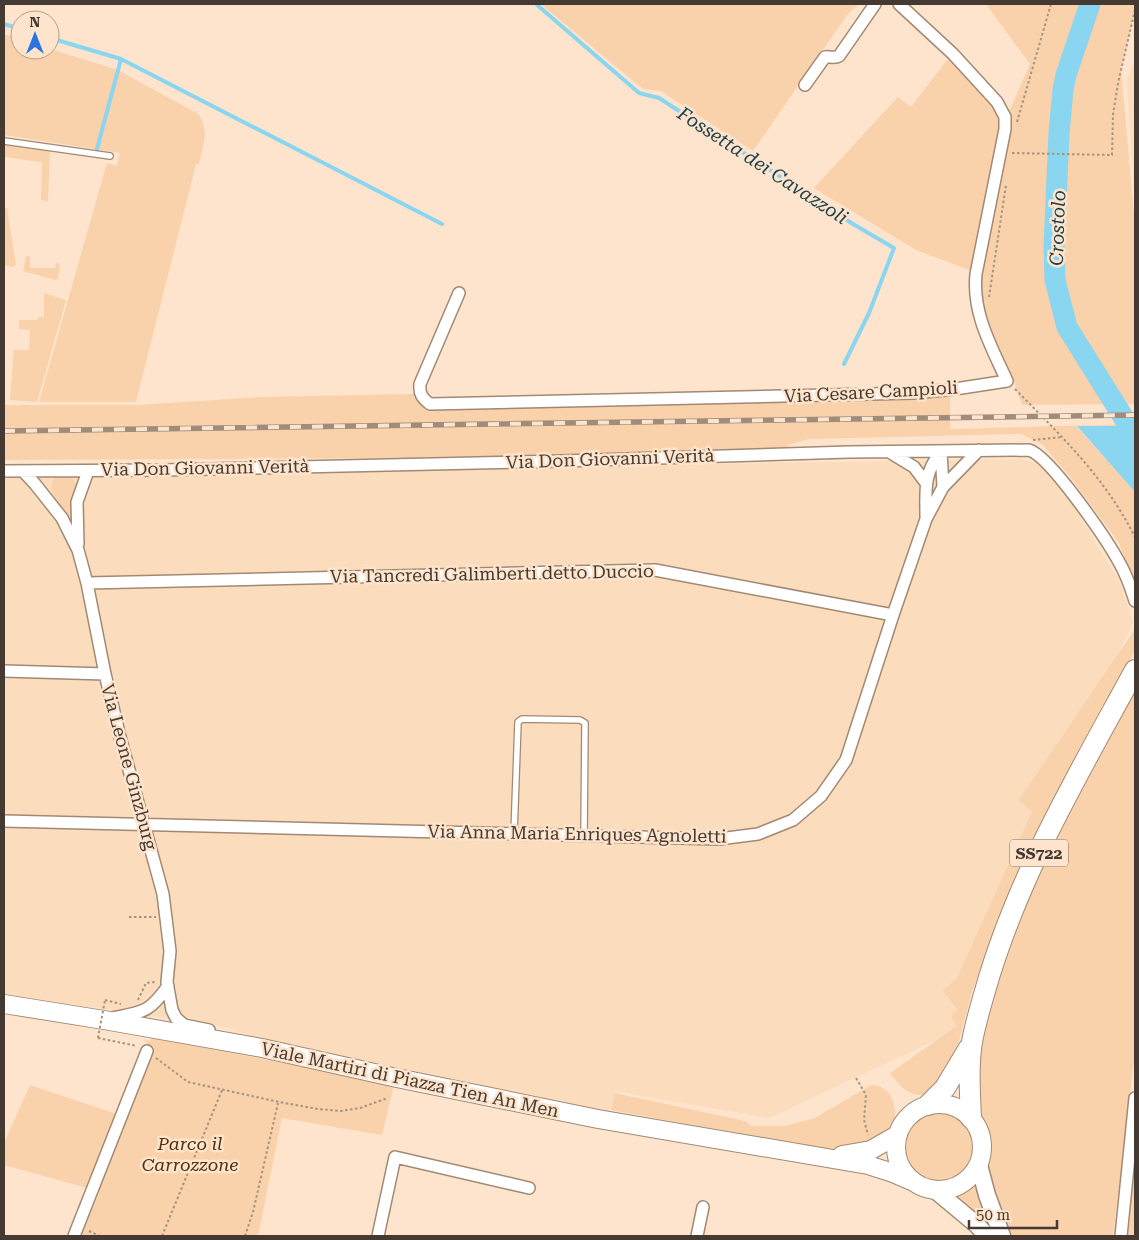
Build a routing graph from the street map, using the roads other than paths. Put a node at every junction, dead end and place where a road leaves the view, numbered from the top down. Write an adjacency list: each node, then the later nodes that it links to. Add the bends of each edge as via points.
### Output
1 (875, 4): 3 (street, via 839,56 825,57)
2 (899, 4): 6 (street, Via Cesare Campioli, via 953,54 997,102 1004,116 1005,129 975,287 980,319 1007,381 914,393 430,404 423,399 420,384)
3 (804, 85)
4 (4, 141): 5 (lane)
5 (110, 156)
6 (459, 293)
7 (979, 450): 8 (street, Via Don Giovanni Verità); 14 (street, Via Anna Maria Enriques Agnoletti); 18 (street, Via Don Giovanni Verità, via 1023,450 1040,456 1094,522 1120,563)
8 (941, 451): 9 (street, Via Don Giovanni Verità); 13 (street, Via Anna Maria Enriques Agnoletti, via 929,469); 14 (street)
9 (889, 453): 12 (street, Via Don Giovanni Verità); 13 (street, via 914,467)
10 (4, 471): 11 (street, Via Don Giovanni Verità)
11 (23, 471): 12 (street, Via Don Giovanni Verità); 16 (street, Via Leone Ginzburg, via 62,518)
12 (88, 471): 16 (street, Via Leone Ginzburg, via 77,502)
13 (926, 483): 15 (street, Via Anna Maria Enriques Agnoletti)
14 (943, 487): 15 (street, Via Anna Maria Enriques Agnoletti)
15 (926, 519): 19 (street, Via Anna Maria Enriques Agnoletti)
16 (78, 550): 17 (street, Via Leone Ginzburg)
17 (87, 582): 19 (street, Via Tancredi Galimberti detto Duccio, via 655,570); 22 (street, Via Leone Ginzburg)
18 (1135, 601)
19 (893, 615): 26 (street, Via Anna Maria Enriques Agnoletti, via 846,760 821,796 793,820 758,834 719,839)
20 (4, 671): 22 (street)
21 (1134, 672): 30 (highway, Viale Martiri di Piazza Tien An Men / SS722, via 1018,895 991,968)
22 (105, 674): 24 (street, Via Leone Ginzburg)
23 (4, 821): 24 (street, Via Anna Maria Enriques Agnoletti)
24 (144, 823): 25 (street, Via Anna Maria Enriques Agnoletti); 27 (street, Via Leone Ginzburg, via 163,894 170,950)
25 (514, 834): 26 (street, Via Anna Maria Enriques Agnoletti); 26 (lane, via 518,722 522,719 580,720 585,723)
26 (584, 836)
27 (168, 984): 29 (street, via 150,1008); 31 (street, Via Leone Ginzburg, via 172,1010 184,1025 226,1033)
28 (4, 1004): 29 (main road, Viale Martiri di Piazza Tien An Men)
29 (104, 1020): 31 (main road, Viale Martiri di Piazza Tien An Men)
30 (972, 1042): 34 (highway, Viale Martiri di Piazza Tien An Men / SS722, via 945,1088); 35 (highway, Viale Martiri di Piazza Tien An Men / SS722)
31 (262, 1048): 37 (main road, Viale Martiri di Piazza Tien An Men, via 571,1114)
32 (147, 1051): 43 (street)
33 (1135, 1098): 48 (street)
34 (928, 1104): 35 (main road, via 952,1105); 36 (main road, Viale Martiri di Piazza Tien An Men, via 915,1110 901,1124)
35 (971, 1118): 38 (main road, Viale Martiri di Piazza Tien An Men, via 982,1140)
36 (897, 1135): 37 (main road, Viale Martiri di Piazza Tien An Men, via 865,1152); 39 (main road, via 898,1161)
37 (816, 1157): 39 (main road, Viale Martiri di Piazza Tien An Men, via 868,1165)
38 (979, 1165): 41 (main road, via 961,1184); 47 (main road)
39 (914, 1182): 41 (main road, Viale Martiri di Piazza Tien An Men)
40 (529, 1188): 44 (street, via 395,1157)
41 (935, 1190): 46 (main road)
42 (703, 1207): 45 (street)
43 (74, 1236)
44 (378, 1236)
45 (697, 1236)
46 (987, 1236)
47 (1002, 1236)
48 (1121, 1236)

